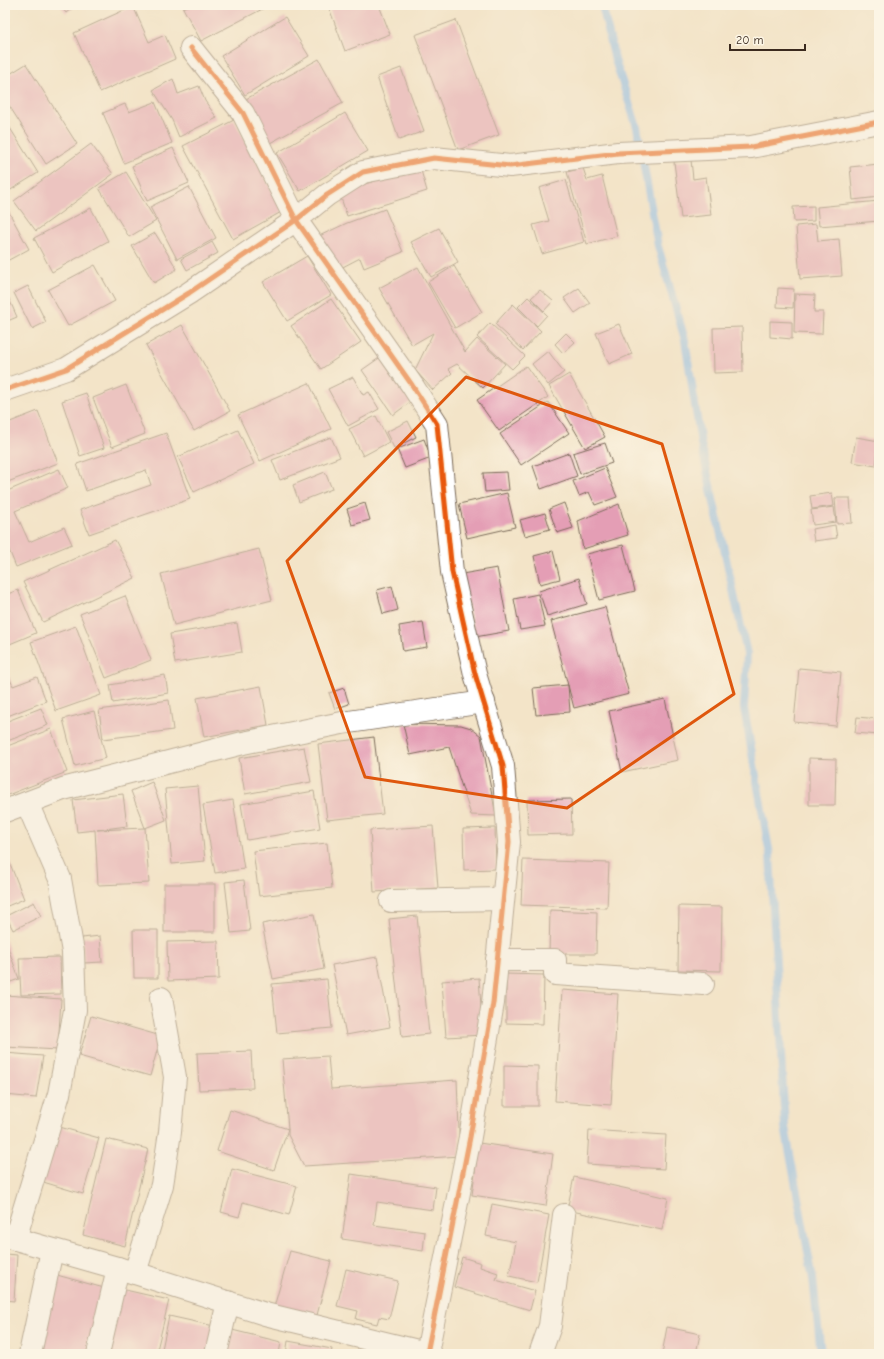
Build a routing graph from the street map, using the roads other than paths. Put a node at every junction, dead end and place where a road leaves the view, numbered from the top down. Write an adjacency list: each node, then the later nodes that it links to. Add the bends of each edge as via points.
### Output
1 (191, 48): 3 (street, via 243,113)
2 (879, 122): 3 (street, via 751,146 618,153 510,166 434,158 363,172)
3 (296, 220): 4 (street, via 189,292 66,369); 5 (street, via 437,424 452,572 475,674)
4 (5, 390)
5 (484, 702): 6 (street, via 342,723 243,742 63,789); 8 (street, via 503,766 509,842)
6 (26, 803): 7 (street); 14 (street, via 60,879 73,952 75,1010 59,1094)
7 (5, 811)
8 (503, 899): 9 (street); 10 (street)
9 (391, 901)
10 (497, 960): 11 (street, via 555,960 555,974); 21 (street, via 493,1003 470,1137)
11 (703, 984)
12 (161, 998): 16 (street, via 175,1077 170,1132 162,1186)
13 (564, 1215): 22 (street, via 550,1326)
14 (10, 1238): 15 (street)
15 (52, 1250): 16 (street); 18 (street)
16 (126, 1271): 17 (street); 19 (street)
17 (228, 1302): 20 (street); 21 (street, via 265,1314)
18 (30, 1354)
19 (98, 1354)
20 (216, 1354)
21 (429, 1354)
22 (540, 1354)

